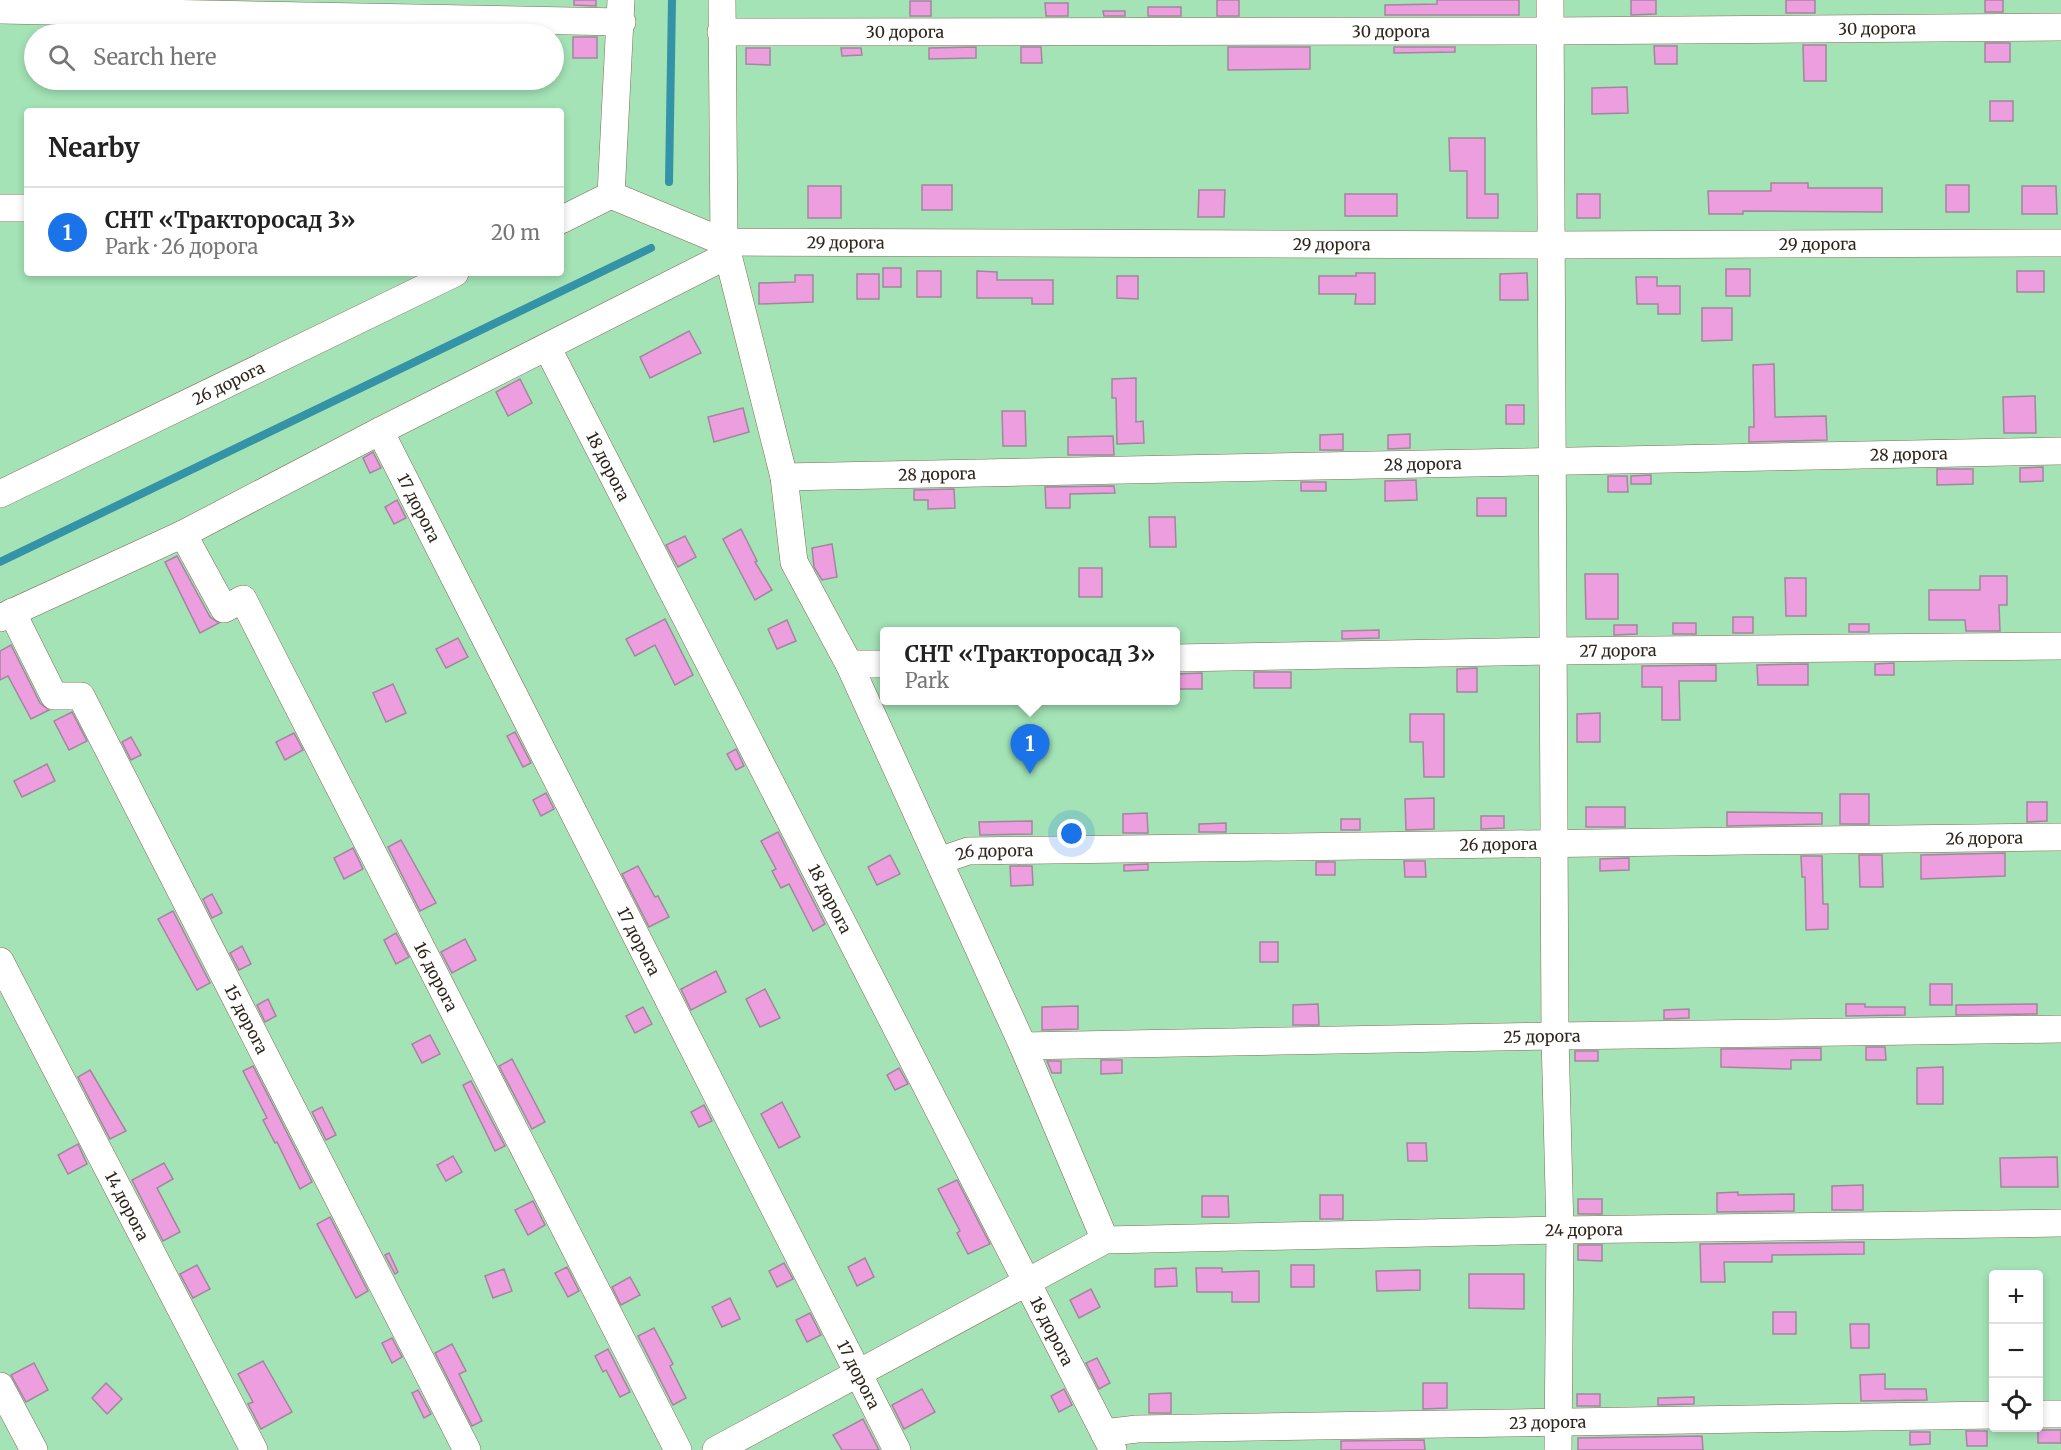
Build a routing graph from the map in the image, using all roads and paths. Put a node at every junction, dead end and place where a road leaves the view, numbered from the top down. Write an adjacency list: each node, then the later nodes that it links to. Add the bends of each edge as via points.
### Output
1 (722, 0): 7 (street)
2 (1550, 0): 6 (street)
3 (0, 10): 4 (street)
4 (621, 11): 8 (street)
5 (2061, 27): 6 (street, 30 дорога)
6 (1551, 31): 7 (street, 30 дорога); 13 (street)
7 (722, 32): 14 (street)
8 (611, 195): 11 (street); 14 (street, 29 дорога)
9 (0, 208): 10 (street)
10 (24, 208)
11 (564, 218)
12 (2061, 243): 13 (street, 29 дорога)
13 (1551, 245): 14 (street, 29 дорога); 19 (street)
14 (726, 248): 16 (street); 20 (street)
15 (449, 276): 21 (street, 26 дорога)
16 (547, 347): 17 (street); 39 (street, 18 дорога)
17 (380, 431): 22 (street); 40 (street, 17 дорога)
18 (2061, 451): 19 (street, 28 дорога)
19 (1552, 460): 20 (street, 28 дорога); 25 (street)
20 (784, 477): 27 (street, via 794,562)
21 (0, 494)
22 (183, 534): 23 (street); 50 (street, 16 дорога, via 224,609 243,599)
23 (6, 615): 49 (street, 15 дорога, via 54,696 81,696)
24 (2061, 646): 25 (street, 27 дорога)
25 (1553, 651): 26 (street, 27 дорога); 30 (street)
26 (1180, 658)
27 (849, 664): 28 (street); 31 (street)
28 (880, 664)
29 (2061, 837): 30 (street, 26 дорога)
30 (1554, 844): 31 (street, 26 дорога, via 968,851); 34 (street)
31 (939, 861): 35 (street)
32 (0, 961): 48 (street, 14 дорога)
33 (2061, 1029): 34 (street, 25 дорога)
34 (1555, 1036): 35 (street, 25 дорога); 37 (street)
35 (1023, 1046): 38 (street)
36 (2061, 1223): 37 (street, 24 дорога)
37 (1560, 1230): 38 (street, 24 дорога); 45 (street)
38 (1106, 1240): 39 (street)
39 (1026, 1283): 40 (street); 46 (street, 18 дорога)
40 (859, 1374): 51 (street); 52 (street, 17 дорога)
41 (0, 1386): 47 (street)
42 (2043, 1414): 43 (street)
43 (2061, 1414)
44 (1989, 1415): 45 (street, 23 дорога)
45 (1558, 1423): 46 (street, 23 дорога, via 1137,1429); 53 (street)
46 (1108, 1442)
47 (34, 1450)
48 (255, 1450)
49 (467, 1450)
50 (678, 1450)
51 (716, 1450)
52 (897, 1450)
53 (1558, 1450)

